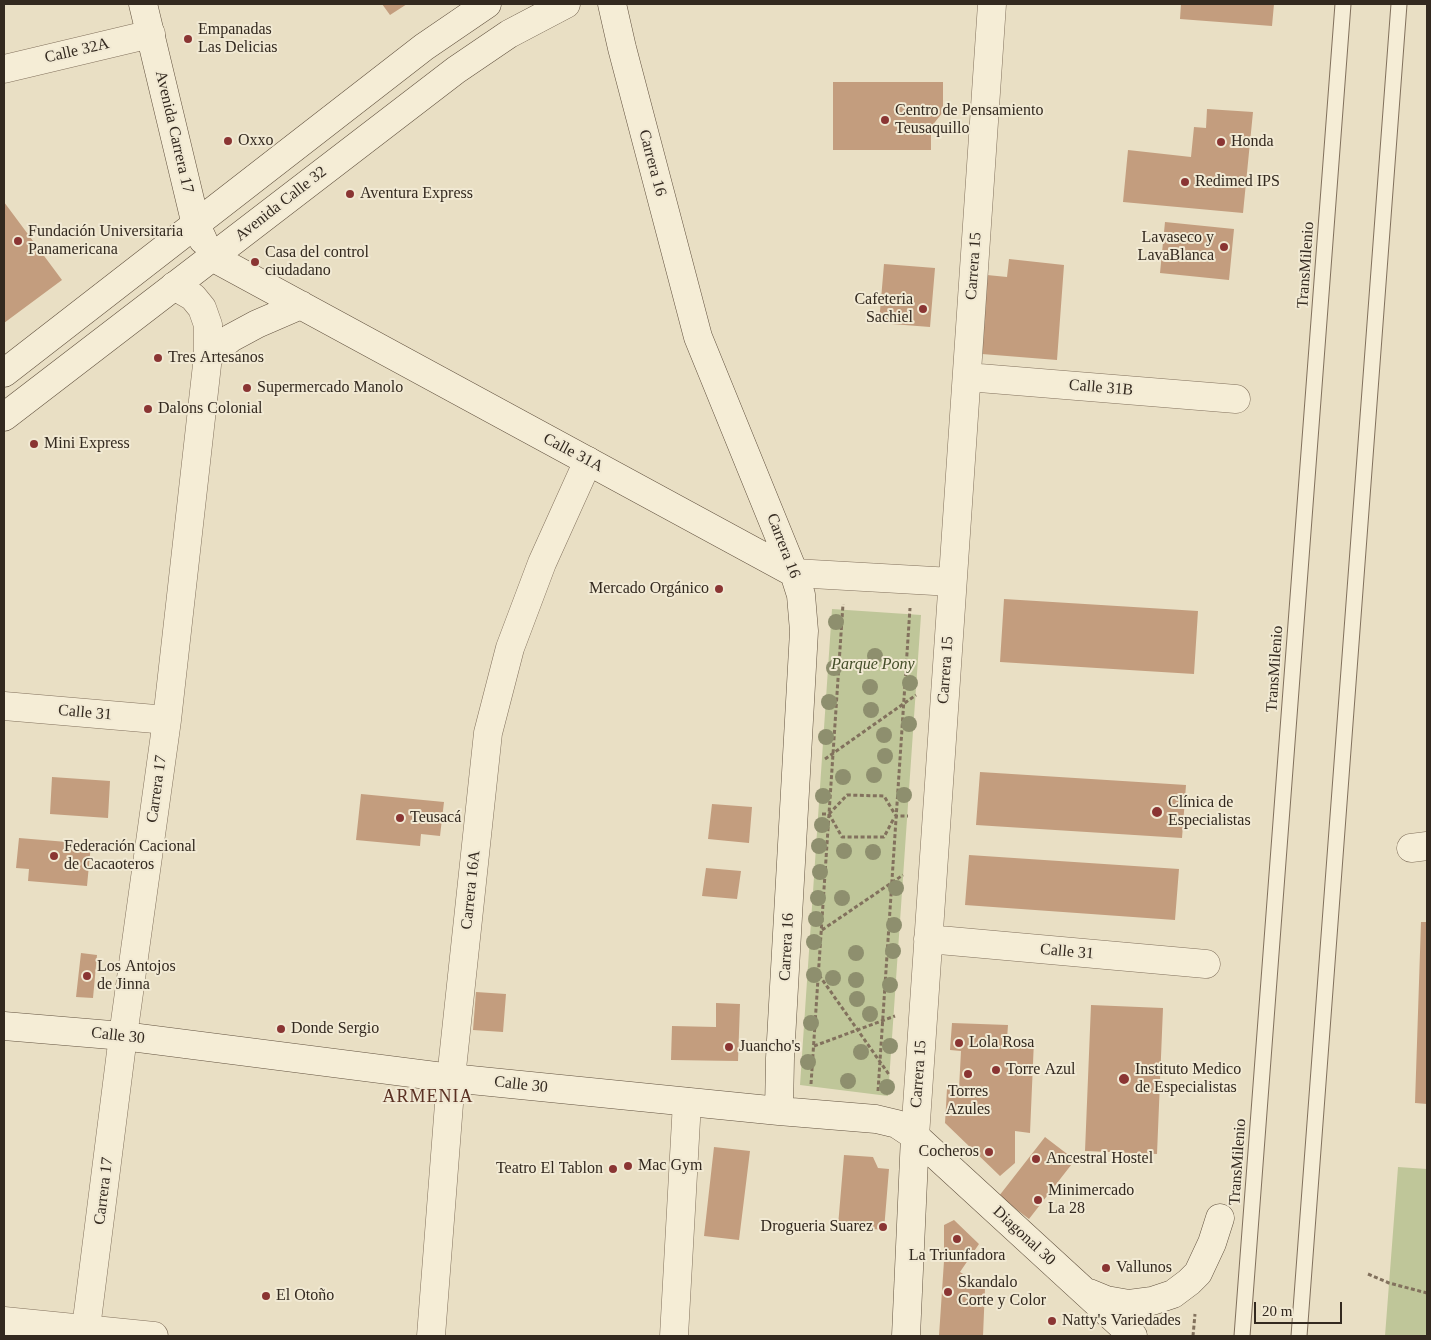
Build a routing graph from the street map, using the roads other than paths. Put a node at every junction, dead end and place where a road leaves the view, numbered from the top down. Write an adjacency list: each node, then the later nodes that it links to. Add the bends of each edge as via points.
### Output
1 (143, 4): 8 (street, Avenida Carrera 17)
2 (488, 4): 10 (street, via 424,47)
3 (566, 4): 11 (street, Avenida Calle 32, via 509,34 456,70)
4 (612, 4): 20 (street, Carrera 16, via 698,337)
5 (992, 4): 16 (street, Carrera 15)
6 (1344, 4): 41 (lane, TransMilenio)
7 (1399, 4): 42 (lane)
8 (151, 34): 9 (street, Calle 32A); 10 (street, Avenida Carrera 17)
9 (4, 69)
10 (196, 225): 11 (street, Avenida Carrera 17); 15 (street)
11 (212, 257): 12 (street, Avenida Calle 32); 13 (street, Calle 31A)
12 (174, 286): 14 (street, Carrera 17, via 193,297 202,308 208,325); 18 (street, Avenida Calle 32)
13 (300, 305): 14 (street, via 231,338); 19 (street, Calle 31A)
14 (208, 356): 23 (street, Carrera 17)
15 (4, 373)
16 (966, 378): 17 (street, Calle 31B); 21 (street, Carrera 15)
17 (1236, 399)
18 (4, 417)
19 (588, 461): 20 (street, Calle 31A); 28 (street, Carrera 16A, via 542,563 510,648 488,734)
20 (794, 572): 21 (street, Calle 31A); 30 (street, Carrera 16, via 801,595 804,631)
21 (952, 582): 24 (street, Carrera 15)
22 (4, 706): 23 (street, Calle 31)
23 (167, 720): 27 (street, Carrera 17)
24 (928, 939): 25 (street, Calle 31); 31 (street, Carrera 15)
25 (1206, 964)
26 (4, 1026): 27 (street, Calle 30)
27 (123, 1036): 28 (street, Calle 30); 35 (street, Carrera 17)
28 (451, 1078): 29 (street, Calle 30); 37 (street, Carrera 16A)
29 (688, 1102): 30 (street, Calle 30); 38 (street)
30 (779, 1111): 31 (street, Calle 30)
31 (916, 1125): 33 (street, Diagonal 30); 39 (street, Carrera 15)
32 (1220, 1218): 33 (street, via 1198,1273 1173,1294 1129,1304 1106,1300)
33 (1082, 1290): 40 (street, Diagonal 30)
34 (4, 1322): 35 (street)
35 (86, 1333): 36 (street)
36 (154, 1336)
37 (431, 1336)
38 (674, 1336)
39 (906, 1336)
40 (1133, 1336)
41 (1242, 1336)
42 (1300, 1336)

